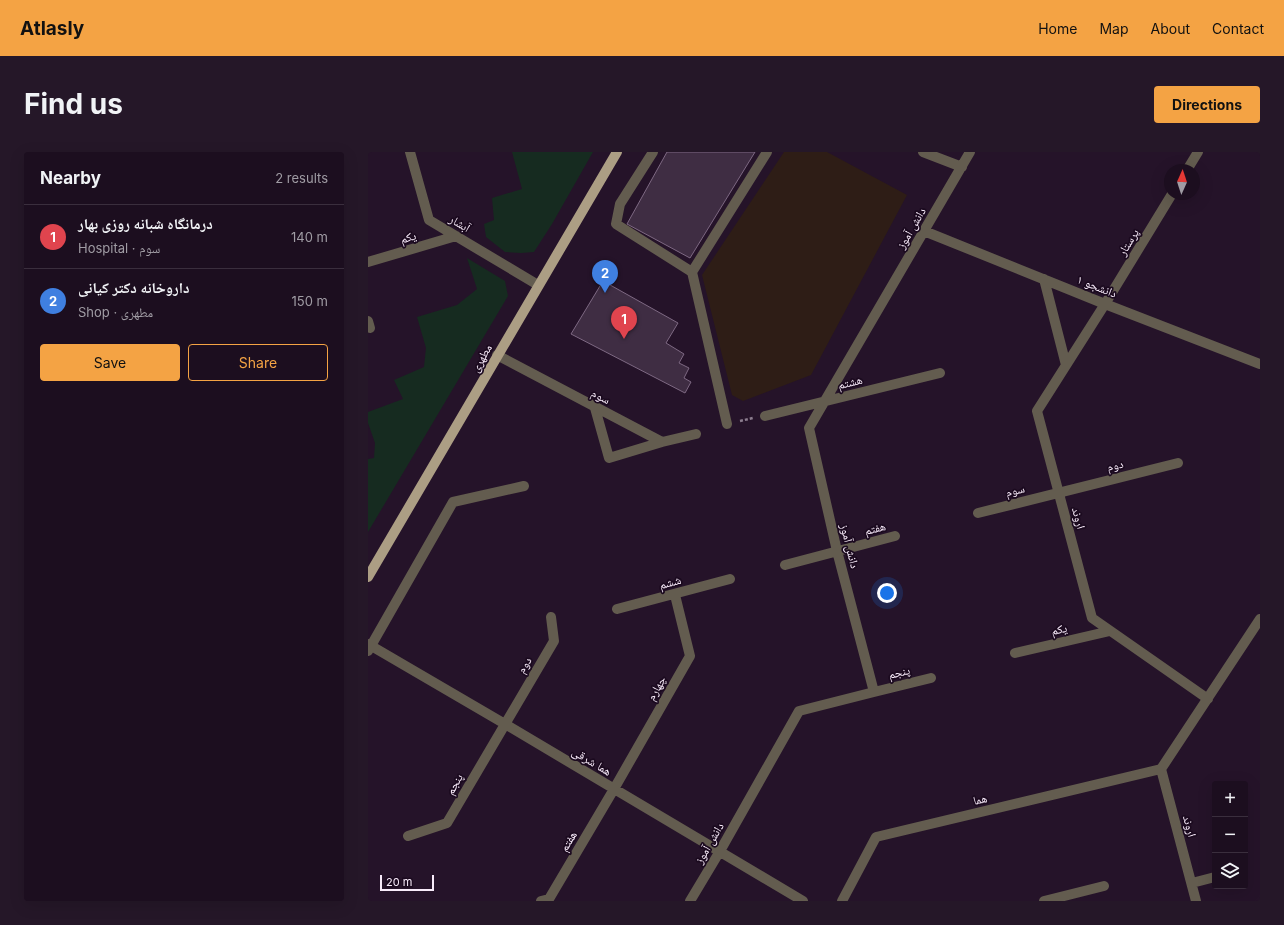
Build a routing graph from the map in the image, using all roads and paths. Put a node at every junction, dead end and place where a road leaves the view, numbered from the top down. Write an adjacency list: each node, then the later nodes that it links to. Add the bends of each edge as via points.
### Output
1 (410, 152): 12 (street, آبشار, via 428,220)
2 (616, 152): 16 (main road, مطهری)
3 (654, 152): 14 (street, via 620,204 616,224)
4 (767, 152): 14 (street)
5 (923, 152): 9 (street)
6 (970, 152): 9 (street, دانش آموز)
7 (1198, 152): 8 (street)
8 (1191, 164)
9 (962, 167): 11 (street, دانش آموز)
10 (1168, 200): 17 (street, پرستار)
11 (924, 231): 15 (street, دانشجو ۱); 22 (street, دانش آموز)
12 (456, 236): 13 (street, یکم); 16 (street, آبشار)
13 (368, 262)
14 (692, 272): 25 (street)
15 (1044, 279): 17 (street, دانشجو ۱); 20 (street)
16 (538, 285): 18 (main road, مطهری)
17 (1105, 304): 19 (street, دانشجو ۱); 20 (street, اروند)
18 (497, 355): 23 (street, سوم); 35 (main road, مطهری)
19 (1260, 364)
20 (1066, 365): 30 (street, اروند, via 1037,411)
21 (940, 373): 22 (street, هشتم)
22 (824, 402): 24 (street, هشتم); 33 (street, دانش آموز, via 809,428)
23 (595, 408): 27 (street, سوم); 27 (street, via 609,458)
24 (765, 416)
25 (727, 424)
26 (696, 434): 27 (street)
27 (662, 442)
28 (1178, 462): 30 (street, دوم)
29 (524, 486): 42 (street, via 453,502)
30 (1059, 493): 31 (street, سوم); 41 (street, اروند, via 1092,618)
31 (978, 512)
32 (895, 536): 33 (street, هفتم)
33 (837, 551): 34 (street); 45 (street, دانش آموز)
34 (785, 565)
35 (368, 577)
36 (730, 579): 37 (street, ششم)
37 (675, 594): 38 (street, ششم); 49 (street, چهارم, via 690,656)
38 (617, 610)
39 (551, 617): 47 (street, دوم, via 554,641)
40 (1260, 619): 46 (street)
41 (1110, 631): 43 (street, یکم); 46 (street, اروند)
42 (369, 647): 47 (street, هما شرقی)
43 (1015, 653)
44 (931, 678): 45 (street, پنجم)
45 (874, 692): 51 (street, دانش آموز, via 799,711)
46 (1208, 698): 48 (street)
47 (505, 724): 49 (street, هما شرقی); 50 (street, پنجم, via 446,823)
48 (1162, 770): 53 (street, اروند); 59 (street, هما, via 876,837)
49 (614, 789): 51 (street, هما شرقی); 56 (street, هفتم, via 549,899)
50 (408, 836)
51 (720, 851): 57 (street, دانش آموز); 58 (street, هما شرقی)
52 (1212, 878): 53 (street)
53 (1192, 883): 61 (street, اروند)
54 (1104, 886): 55 (street)
55 (1066, 899): 60 (street)
56 (541, 901)
57 (690, 901)
58 (803, 901)
59 (842, 901)
60 (1044, 901)
61 (1196, 901)

